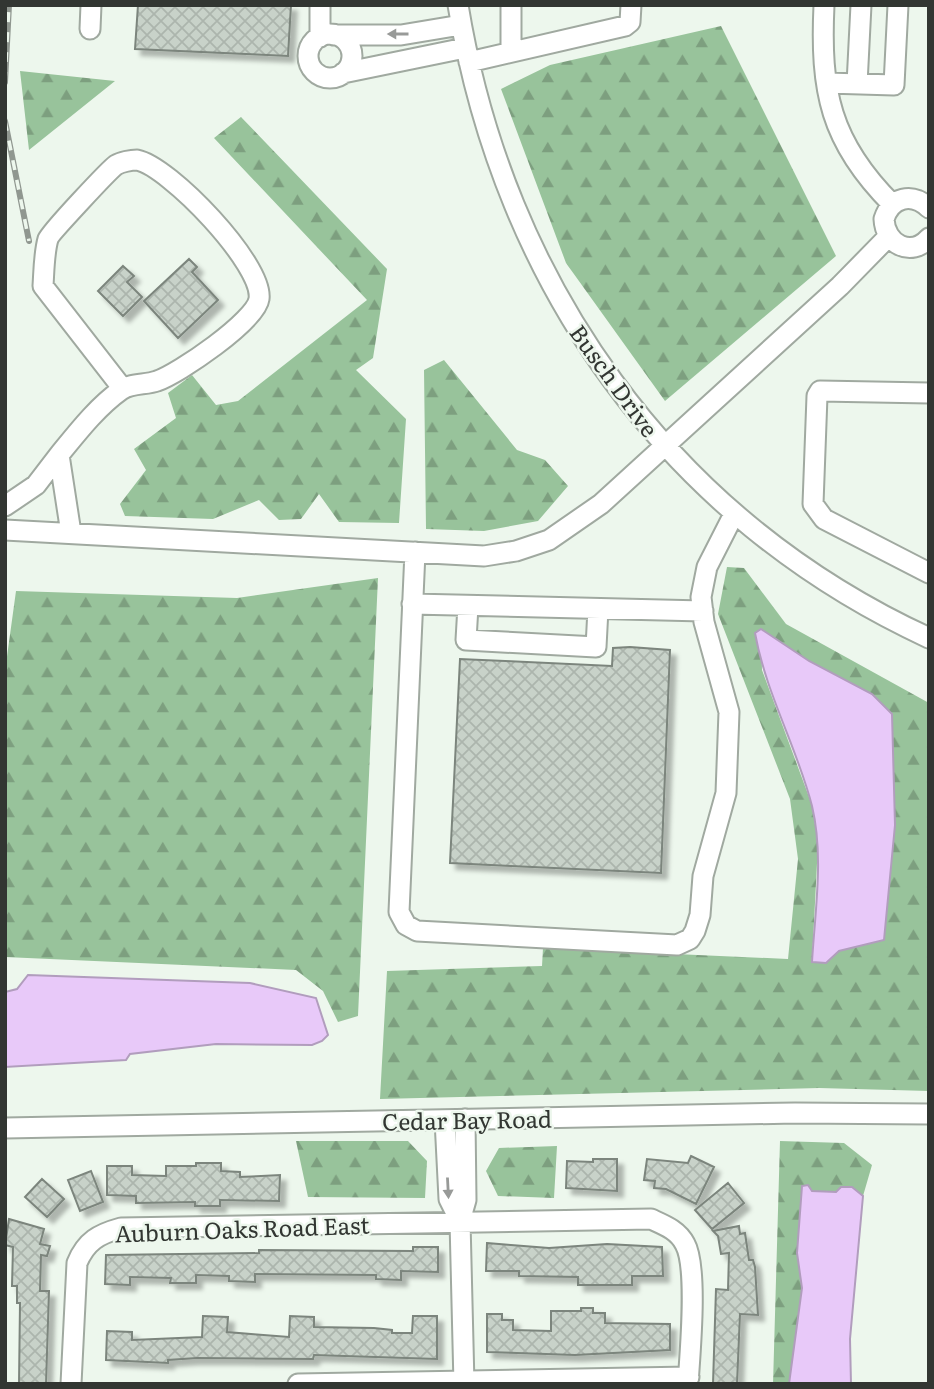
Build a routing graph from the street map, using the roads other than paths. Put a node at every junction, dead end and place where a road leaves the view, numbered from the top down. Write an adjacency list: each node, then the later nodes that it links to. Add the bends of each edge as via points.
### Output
1 (91, 5): 10 (street)
2 (320, 5): 11 (street)
3 (458, 5): 9 (street, Busch Drive)
4 (511, 5): 12 (street)
5 (631, 5): 12 (street, via 630,22 625,26)
6 (824, 5): 15 (street)
7 (861, 5): 16 (street)
8 (898, 5): 16 (street, via 894,85)
9 (461, 25): 11 (street, one-way to 11, via 401,35); 13 (street, Busch Drive)
10 (90, 29)
11 (327, 36): 14 (street, via 346,41 351,54); 14 (street, via 310,47 311,69 323,77)
12 (511, 50): 13 (street)
13 (467, 55): 14 (street); 23 (street, Busch Drive, via 489,140 536,258 596,359)
14 (343, 73)
15 (827, 83): 16 (street); 17 (street, via 835,121 850,156)
16 (857, 84)
17 (892, 204): 18 (street, via 914,198); 19 (street, via 884,219)
18 (929, 207)
19 (888, 237): 20 (street, via 909,248); 23 (street)
20 (928, 241)
21 (123, 389): 21 (street, via 159,381 218,343 253,312 259,298 254,276 239,253 179,184 152,165 134,160 116,165 48,237 43,286); 24 (street)
22 (929, 393): 30 (street, via 820,391 813,504 824,519)
23 (664, 445): 26 (street, Busch Drive); 29 (street, via 601,504 549,540 484,556)
24 (59, 455): 25 (street, via 36,485); 28 (street)
25 (5, 506)
26 (734, 514): 34 (street, via 707,567); 35 (street, Busch Drive, via 832,585)
27 (5, 530): 28 (street)
28 (71, 533): 29 (street)
29 (415, 552): 31 (street)
30 (929, 573)
31 (412, 604): 32 (street); 34 (street, via 399,912 406,925 417,931 677,945 690,939 698,923 703,876 726,793 729,712)
32 (468, 606): 33 (street); 33 (street, via 466,640 596,647)
33 (598, 609): 34 (street)
34 (703, 611)
35 (929, 638)
36 (929, 1114): 37 (street, Cedar Bay Road)
37 (465, 1119): 38 (street, Cedar Bay Road); 40 (street, via 466,1200)
38 (445, 1120): 39 (street, Cedar Bay Road); 40 (street, one-way to 40, via 449,1199)
39 (5, 1128)
40 (460, 1221): 41 (street, Auburn Oaks Road East, via 651,1219 668,1226 686,1245 691,1264); 42 (street); 43 (street, Auburn Oaks Road East, via 121,1228 106,1233 92,1239 77,1263)
41 (688, 1380): 42 (street)
42 (464, 1382): 44 (street)
43 (71, 1384)
44 (298, 1384)

